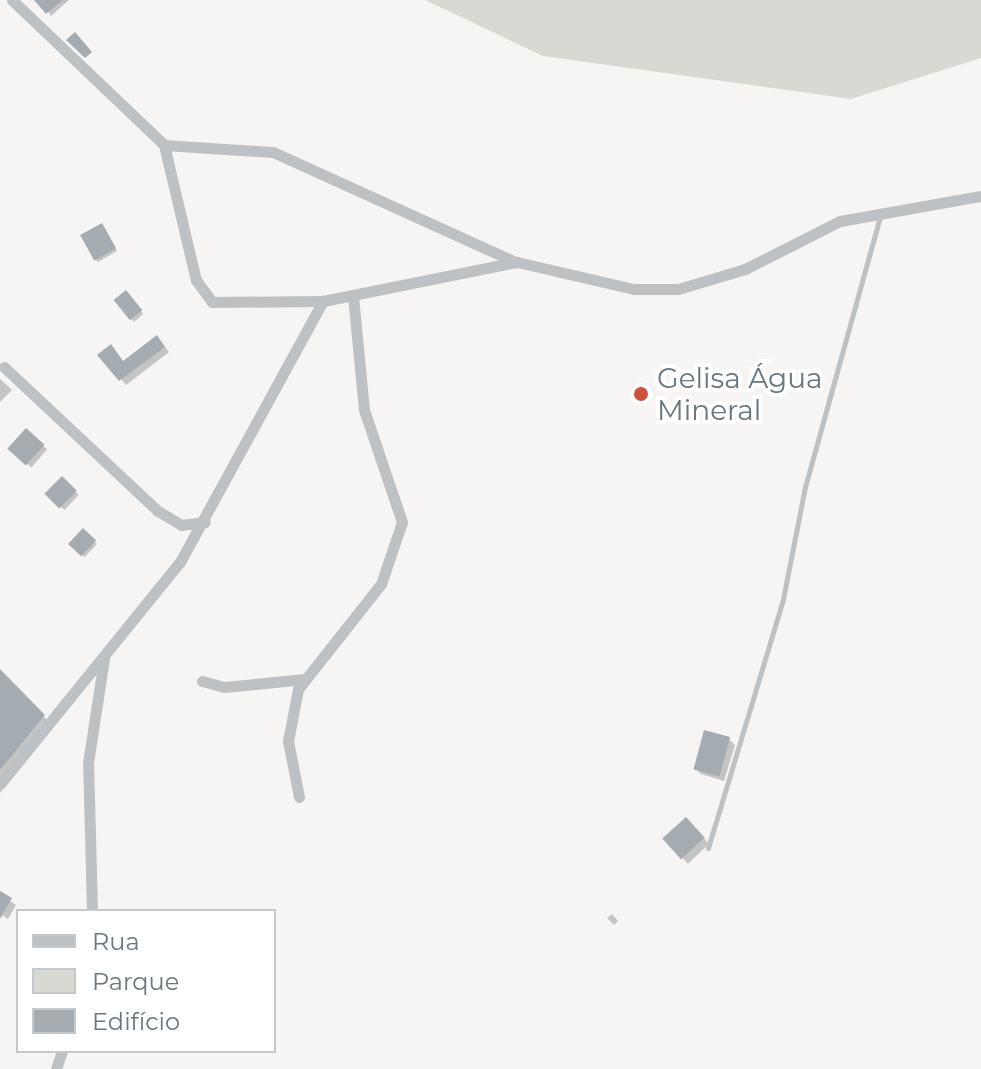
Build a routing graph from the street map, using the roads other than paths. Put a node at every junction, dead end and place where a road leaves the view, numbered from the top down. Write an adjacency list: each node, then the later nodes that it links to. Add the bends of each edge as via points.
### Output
1 (12, 0): 2 (street)
2 (164, 145): 5 (street, via 273,152); 7 (street, via 200,293 229,303)
3 (981, 196): 4 (street)
4 (882, 211): 5 (street, via 820,228 745,269 678,289 634,289); 15 (lane, via 805,487 783,599)
5 (517, 262): 6 (street)
6 (353, 296): 7 (street); 11 (street, via 364,410 402,522 387,574)
7 (323, 301): 9 (street)
8 (4, 367): 9 (street, via 158,511 181,525)
9 (205, 522): 10 (street)
10 (106, 650): 13 (street); 16 (street, via 88,763)
11 (305, 679): 12 (street, via 224,687); 14 (street, via 288,741)
12 (202, 681)
13 (0, 784)
14 (299, 797)
15 (708, 848)
16 (92, 909)

